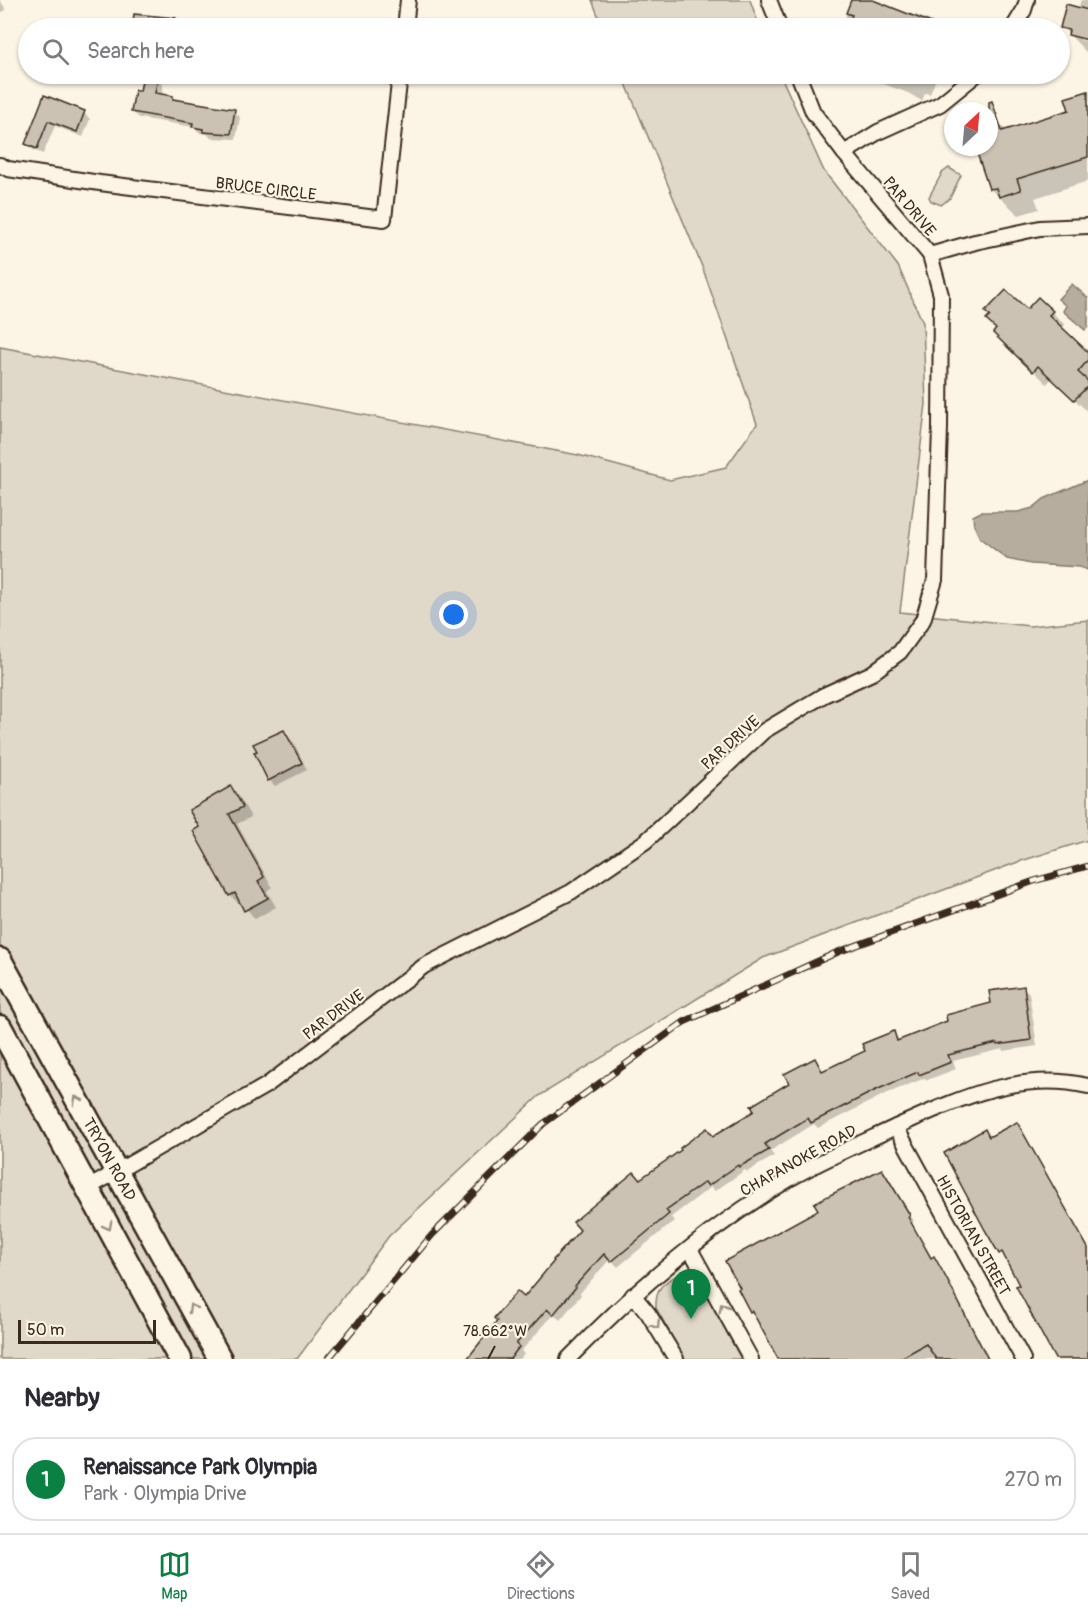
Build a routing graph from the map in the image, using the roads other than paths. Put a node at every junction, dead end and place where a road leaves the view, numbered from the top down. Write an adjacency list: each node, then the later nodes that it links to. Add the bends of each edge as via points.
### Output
1 (408, 0): 4 (street)
2 (768, 0): 5 (street)
3 (1027, 0): 6 (street)
4 (406, 18)
5 (776, 18)
6 (1019, 18)
7 (399, 84): 11 (street, BRUCE CIRCLE, via 384,219 100,183)
8 (802, 84): 10 (street, PAR DRIVE, via 813,111)
9 (965, 84): 10 (street, via 940,104 878,132)
10 (844, 153): 13 (street, PAR DRIVE)
11 (0, 165)
12 (1088, 226): 13 (street, via 1040,228)
13 (930, 255): 18 (street, PAR DRIVE, via 941,295 935,580 923,620 900,652 872,673 764,730 646,841 571,892 424,966 267,1085)
14 (0, 960): 18 (main road, TRYON ROAD, one-way to 14)
15 (0, 1027): 19 (main road, TRYON ROAD)
16 (1088, 1086): 17 (street, CHAPANOKE ROAD, via 1052,1081 1002,1086 943,1105)
17 (896, 1127): 20 (street, CHAPANOKE ROAD, via 787,1181); 27 (street, HISTORIAN STREET)
18 (116, 1172): 19 (street, PAR DRIVE); 23 (main road, TRYON ROAD, one-way to 18)
19 (88, 1188): 22 (main road, TRYON ROAD, one-way to 22)
20 (690, 1249): 21 (street, CHAPANOKE ROAD); 26 (street, one-way to 20)
21 (633, 1294): 24 (street, CHAPANOKE ROAD); 25 (street, one-way to 25)
22 (180, 1359)
23 (220, 1359)
24 (568, 1359)
25 (676, 1359)
26 (751, 1359)
27 (1023, 1359)

